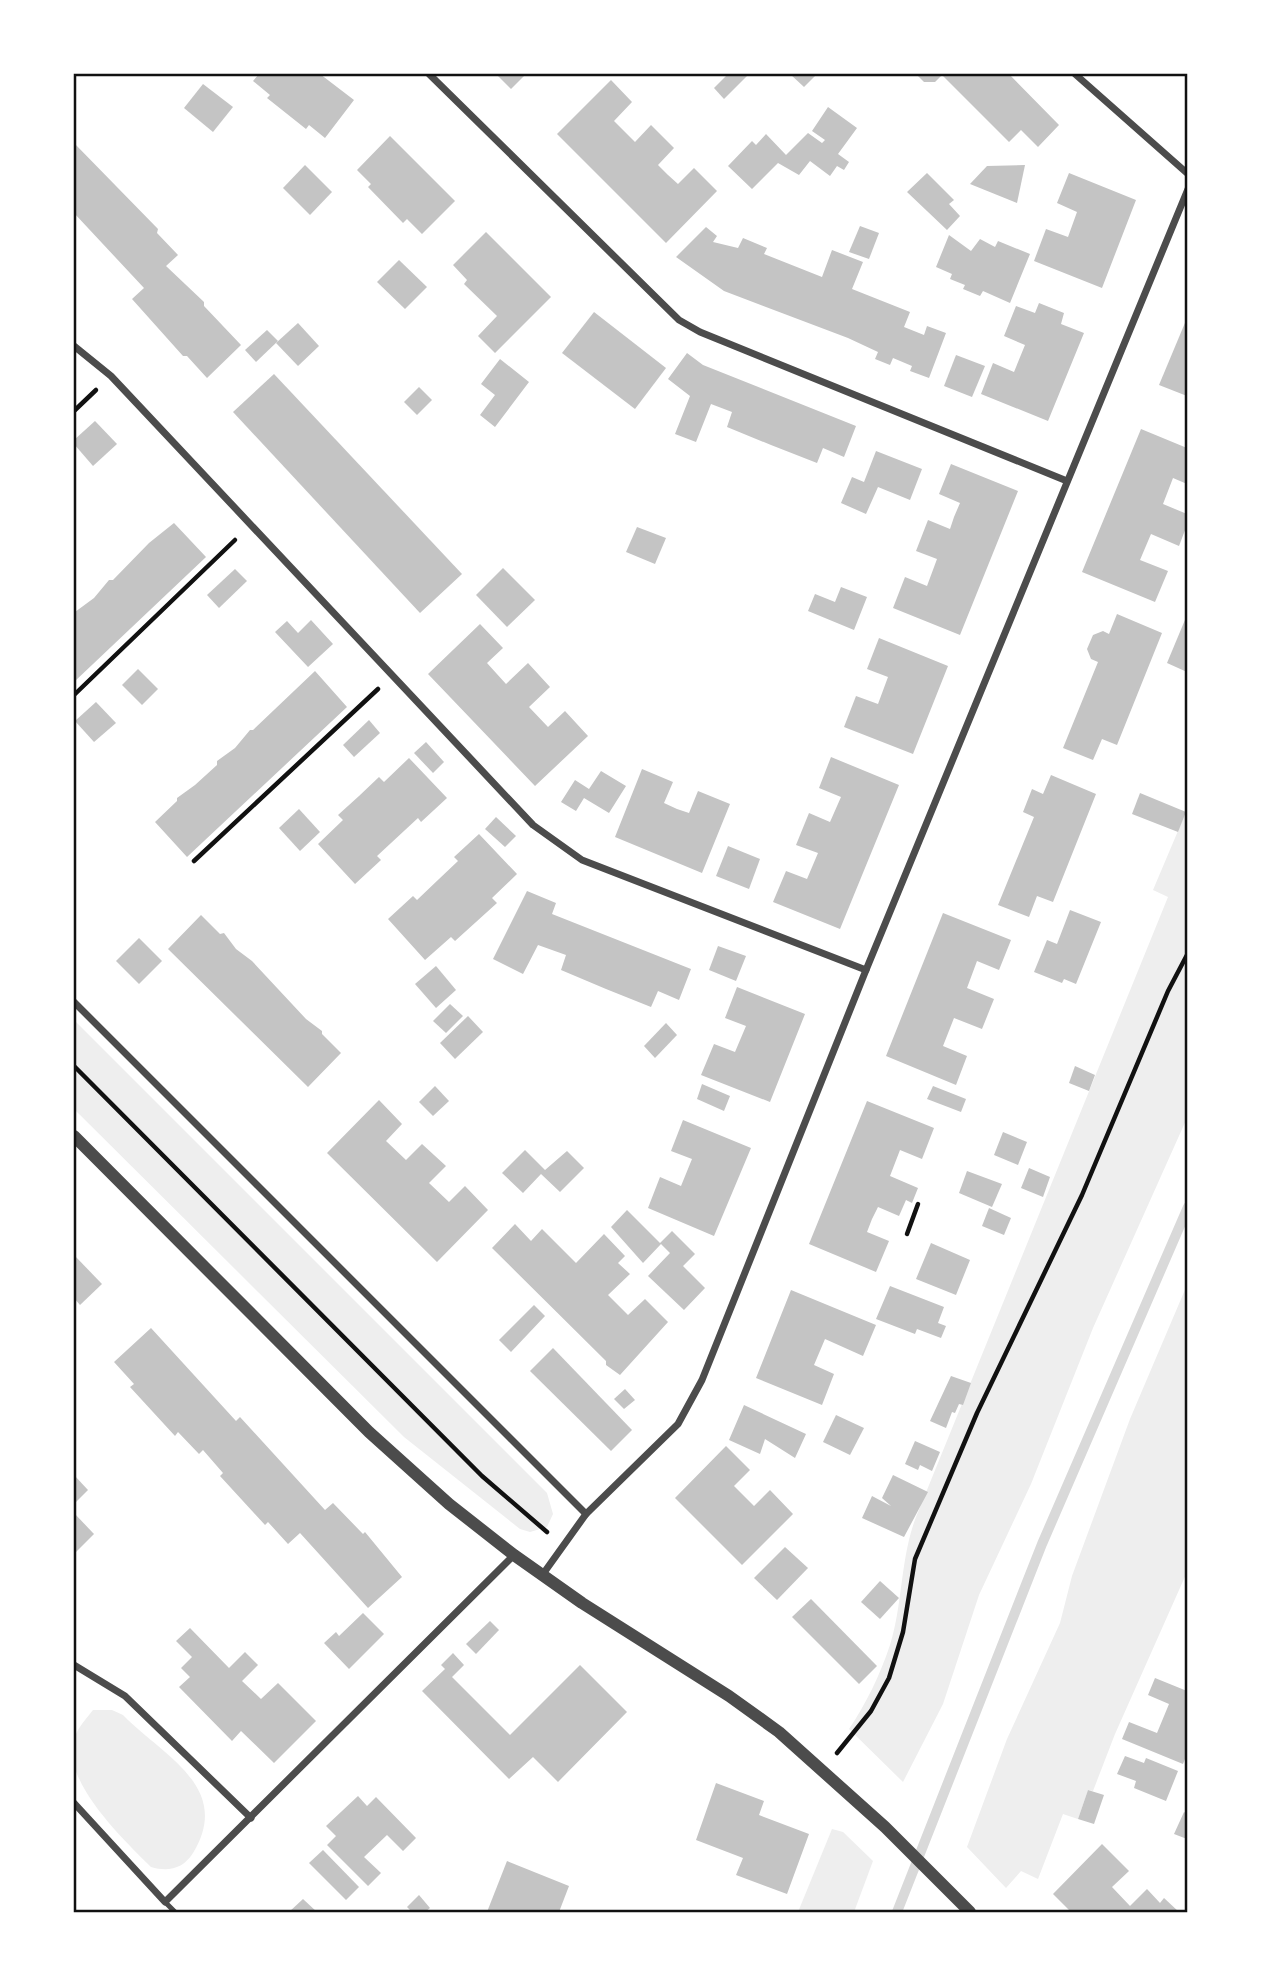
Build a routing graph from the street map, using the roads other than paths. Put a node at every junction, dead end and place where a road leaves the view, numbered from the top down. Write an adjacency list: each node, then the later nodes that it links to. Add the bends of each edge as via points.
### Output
1 (429, 74): 6 (street, via 679,320)
2 (1075, 74): 3 (street)
3 (1188, 174)
4 (1188, 189): 6 (street)
5 (74, 346): 7 (street, via 111,376 533,825 557,845 582,860)
6 (1067, 481): 7 (street)
7 (866, 970): 10 (street, via 692,1400 664,1440)
8 (74, 1002): 10 (street)
9 (74, 1136): 11 (street, via 369,1432)
10 (586, 1514): 12 (street)
11 (514, 1555): 12 (street); 15 (street)
12 (543, 1574): 18 (street, via 729,1696 824,1770)
13 (74, 1665): 15 (street, via 125,1696)
14 (74, 1803): 16 (street)
15 (251, 1818): 16 (street)
16 (165, 1902): 17 (lane)
17 (175, 1913)
18 (970, 1913)

